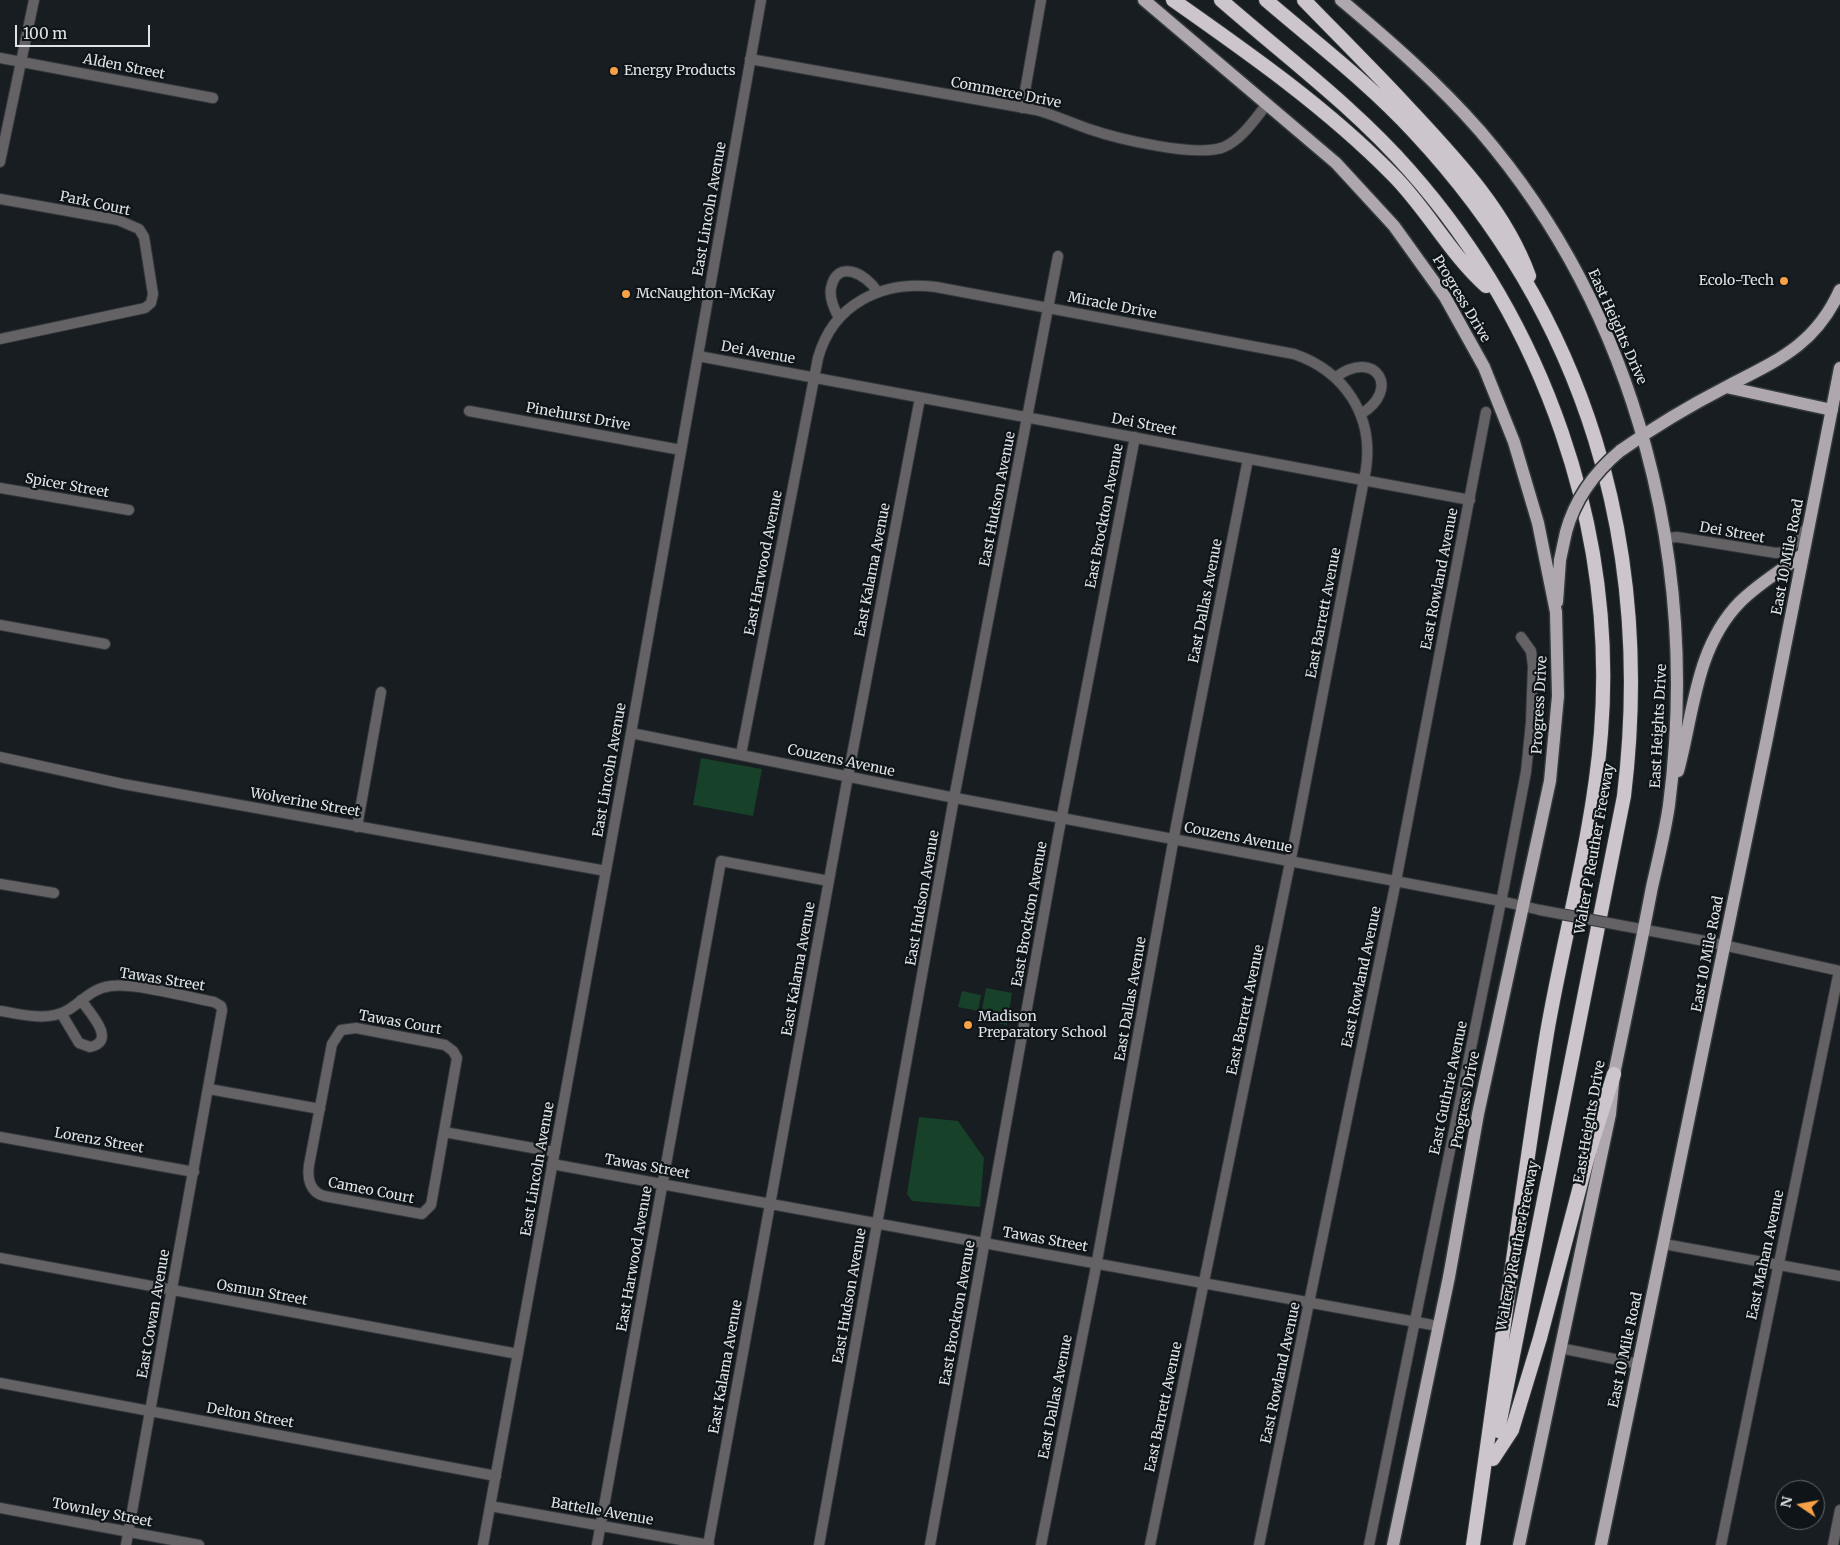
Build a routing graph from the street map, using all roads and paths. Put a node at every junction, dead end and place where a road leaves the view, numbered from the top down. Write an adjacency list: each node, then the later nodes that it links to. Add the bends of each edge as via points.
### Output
1 (34, 0): 12 (street)
2 (761, 0): 11 (street, East Lincoln Avenue)
3 (1041, 0): 15 (street)
4 (1144, 0): 14 (main road, Progress Drive)
5 (1172, 0): 21 (highway, via 1309,99 1353,136 1420,204 1484,284)
6 (1221, 0): 21 (highway, Walter P Reuther Freeway, via 1348,108 1407,168 1460,235)
7 (1266, 0): 23 (highway, Walter P Reuther Freeway, via 1374,92 1441,161 1504,246)
8 (1304, 0): 23 (highway, via 1434,134 1480,190 1520,249)
9 (1341, 0): 37 (main road, East Heights Drive, via 1448,96 1480,131 1528,194 1587,292 1625,378)
10 (0, 58): 12 (street, Alden Street)
11 (750, 59): 15 (street, Commerce Drive); 26 (street, East Lincoln Avenue)
12 (22, 62): 13 (street, Alden Street); 16 (street)
13 (213, 98)
14 (1267, 104): 15 (street, Commerce Drive, via 1231,143 1215,150 1199,151 1105,134 1056,115); 48 (main road, Progress Drive, via 1336,163 1380,210 1424,266 1462,326 1500,404 1526,476)
15 (1022, 108)
16 (0, 162)
17 (0, 199): 25 (street, Park Court, via 118,220 139,229 144,237 153,285 151,303 145,308)
18 (1058, 256): 22 (street, East Hudson Avenue)
19 (1840, 290): 30 (main road, via 1822,320 1797,347 1770,366)
20 (877, 291): 22 (street, Miracle Drive, via 924,285); 24 (street, Miracle Drive, via 858,301); 24 (street, via 860,274 850,271 838,276 831,295)
21 (1502, 299): 122 (highway, Walter P Reuther Freeway, via 1536,363 1576,475 1594,563 1602,628 1602,722 1596,777 1547,1034)
22 (1048, 308): 28 (street, Miracle Drive, via 1294,354 1313,361); 36 (street, East Hudson Avenue)
23 (1544, 314): 103 (highway, Walter P Reuther Freeway, via 1580,396 1613,506 1630,608 1632,692 1618,827)
24 (839, 318): 29 (street, Miracle Drive, via 823,343)
25 (0, 339)
26 (698, 356): 29 (street, Dei Avenue); 39 (street, East Lincoln Avenue)
27 (1840, 368): 33 (main road, East 10 Mile Road)
28 (1336, 377): 35 (street, Miracle Drive, via 1352,396); 35 (street, via 1359,366 1369,367 1378,373 1382,382 1380,395)
29 (814, 378): 31 (street, Dei Street); 54 (street, East Harwood Avenue)
30 (1726, 387): 33 (main road); 37 (main road)
31 (920, 398): 36 (street, Dei Street); 56 (street, East Kalama Avenue)
32 (469, 411): 39 (street, Pinehurst Drive)
33 (1836, 411): 45 (main road, East 10 Mile Road)
34 (1486, 412): 43 (street, East Rowland Avenue)
35 (1361, 414): 41 (street, Miracle Drive, via 1368,445)
36 (1028, 418): 38 (street, Dei Street); 57 (street, East Hudson Avenue)
37 (1643, 434): 46 (main road, East Heights Drive); 48 (main road, bridge, via 1601,469 1571,516 1560,560)
38 (1135, 437): 40 (street, Dei Street); 59 (street, East Brockton Avenue)
39 (681, 450): 53 (street, East Lincoln Avenue)
40 (1248, 459): 41 (street, Dei Street); 61 (street, East Dallas Avenue)
41 (1364, 480): 43 (street, Dei Street); 62 (street, East Barrett Avenue)
42 (0, 488): 44 (street, Spicer Street)
43 (1470, 500): 65 (street, East Rowland Avenue)
44 (129, 510)
45 (1809, 524): 46 (street, Dei Street, via 1793,546 1782,553); 47 (main road, East 10 Mile Road)
46 (1667, 538): 58 (main road, East Heights Drive, via 1678,659)
47 (1804, 554): 58 (main road, via 1748,595 1731,612 1713,640 1701,667); 71 (main road, East 10 Mile Road)
48 (1556, 612): 69 (main road, Progress Drive, via 1556,730 1545,811)
49 (0, 625): 51 (street)
50 (1521, 637): 68 (street, East Guthrie Avenue, via 1532,658 1531,722 1526,772)
51 (105, 644)
52 (381, 692): 60 (street)
53 (631, 733): 54 (street, Couzens Avenue); 63 (street, East Lincoln Avenue)
54 (741, 754): 56 (street, Couzens Avenue)
55 (0, 757): 60 (street, Wolverine Street, via 123,784)
56 (848, 776): 57 (street, Couzens Avenue); 64 (street, East Kalama Avenue)
57 (954, 798): 59 (street, Couzens Avenue); 86 (street, East Hudson Avenue)
58 (1669, 807): 70 (main road, East Heights Drive)
59 (1061, 818): 61 (street, Couzens Avenue); 87 (street, East Brockton Avenue)
60 (357, 826): 63 (street, Wolverine Street)
61 (1174, 840): 62 (street, Couzens Avenue); 90 (street, East Dallas Avenue)
62 (1290, 862): 65 (street, Couzens Avenue); 93 (street, East Barrett Avenue)
63 (606, 871): 81 (street, East Lincoln Avenue)
64 (829, 881): 84 (street, East Harwood Avenue, via 721,861); 85 (street, East Kalama Avenue)
65 (1396, 881): 68 (street, Couzens Avenue); 95 (street, East Rowland Avenue)
66 (0, 884): 67 (street)
67 (54, 894)
68 (1502, 901): 69 (street, Couzens Avenue); 96 (street, East Guthrie Avenue)
69 (1523, 906): 70 (street, Couzens Avenue, bridge); 97 (main road, Progress Drive, via 1478,1114)
70 (1644, 929): 71 (street, Couzens Avenue); 76 (main road, East Heights Drive)
71 (1725, 945): 72 (street, Couzens Avenue); 88 (main road, East 10 Mile Road)
72 (1840, 971): 91 (street, East Mahan Avenue)
73 (81, 1000): 75 (street, Tawas Street); 75 (street, via 101,1028 102,1038 98,1044 90,1048 79,1043); 77 (street, Tawas Street, via 97,989 119,985 218,1003 222,1014)
74 (0, 1010): 75 (street, Tawas Street, via 38,1016)
75 (61, 1013)
76 (1614, 1074): 98 (main road, East Heights Drive, via 1610,1114); 103 (highway, via 1589,1152 1512,1430)
77 (209, 1088): 78 (street); 83 (street, East Cowan Avenue)
78 (320, 1109): 79 (street, Tawas Court, via 334,1038 346,1028 365,1030 445,1045 454,1051 456,1064); 79 (street, Cameo Court, via 308,1176 314,1191 324,1196 386,1208 419,1214 428,1210)
79 (444, 1132): 81 (street)
80 (0, 1137): 83 (street, Lorenz Street)
81 (554, 1152): 82 (street, East Lincoln Avenue)
82 (552, 1164): 84 (street, Tawas Street); 99 (street, East Lincoln Avenue)
83 (194, 1172): 94 (street, East Cowan Avenue)
84 (663, 1184): 85 (street, Tawas Street); 108 (street, East Harwood Avenue)
85 (770, 1203): 86 (street, Tawas Street); 114 (street, East Kalama Avenue)
86 (877, 1223): 87 (street, Tawas Street); 115 (street, East Hudson Avenue)
87 (984, 1242): 90 (street, Tawas Street); 116 (street, East Brockton Avenue)
88 (1664, 1244): 91 (street); 100 (main road, East 10 Mile Road)
89 (0, 1258): 94 (street, Osmun Street)
90 (1096, 1263): 93 (street, Tawas Street); 117 (street, East Dallas Avenue)
91 (1778, 1265): 92 (street); 125 (street, East Mahan Avenue)
92 (1840, 1276)
93 (1204, 1282): 95 (street, Tawas Street); 118 (street, East Barrett Avenue)
94 (172, 1290): 99 (street, Osmun Street); 102 (street, East Cowan Avenue)
95 (1310, 1302): 96 (street, Tawas Street); 119 (street, East Rowland Avenue)
96 (1415, 1321): 97 (street, Tawas Street); 120 (street, East Guthrie Avenue)
97 (1438, 1326): 121 (main road, Progress Drive)
98 (1560, 1348): 100 (street); 123 (main road, East Heights Drive)
99 (518, 1354): 104 (street, East Lincoln Avenue)
100 (1639, 1364): 124 (main road, East 10 Mile Road)
101 (0, 1383): 102 (street, Delton Street)
102 (150, 1411): 104 (street, Delton Street); 109 (street, East Cowan Avenue)
103 (1493, 1459): 122 (highway, Walter P Reuther Freeway)
104 (496, 1476): 105 (street, East Lincoln Avenue)
105 (490, 1506): 108 (street, Battelle Avenue); 112 (street, East Lincoln Avenue)
106 (0, 1508): 109 (street, Townley Street)
107 (1840, 1510): 126 (street)
108 (601, 1526): 113 (street, East Harwood Avenue); 114 (street, Battelle Avenue)
109 (128, 1532): 110 (street, East Cowan Avenue); 111 (street, Townley Street)
110 (126, 1545)
111 (200, 1545)
112 (483, 1545)
113 (597, 1545)
114 (709, 1545)
115 (819, 1545)
116 (930, 1545)
117 (1041, 1545)
118 (1150, 1545)
119 (1259, 1545)
120 (1369, 1545)
121 (1394, 1545)
122 (1473, 1545)
123 (1519, 1545)
124 (1601, 1545)
125 (1721, 1545)
126 (1833, 1545)

